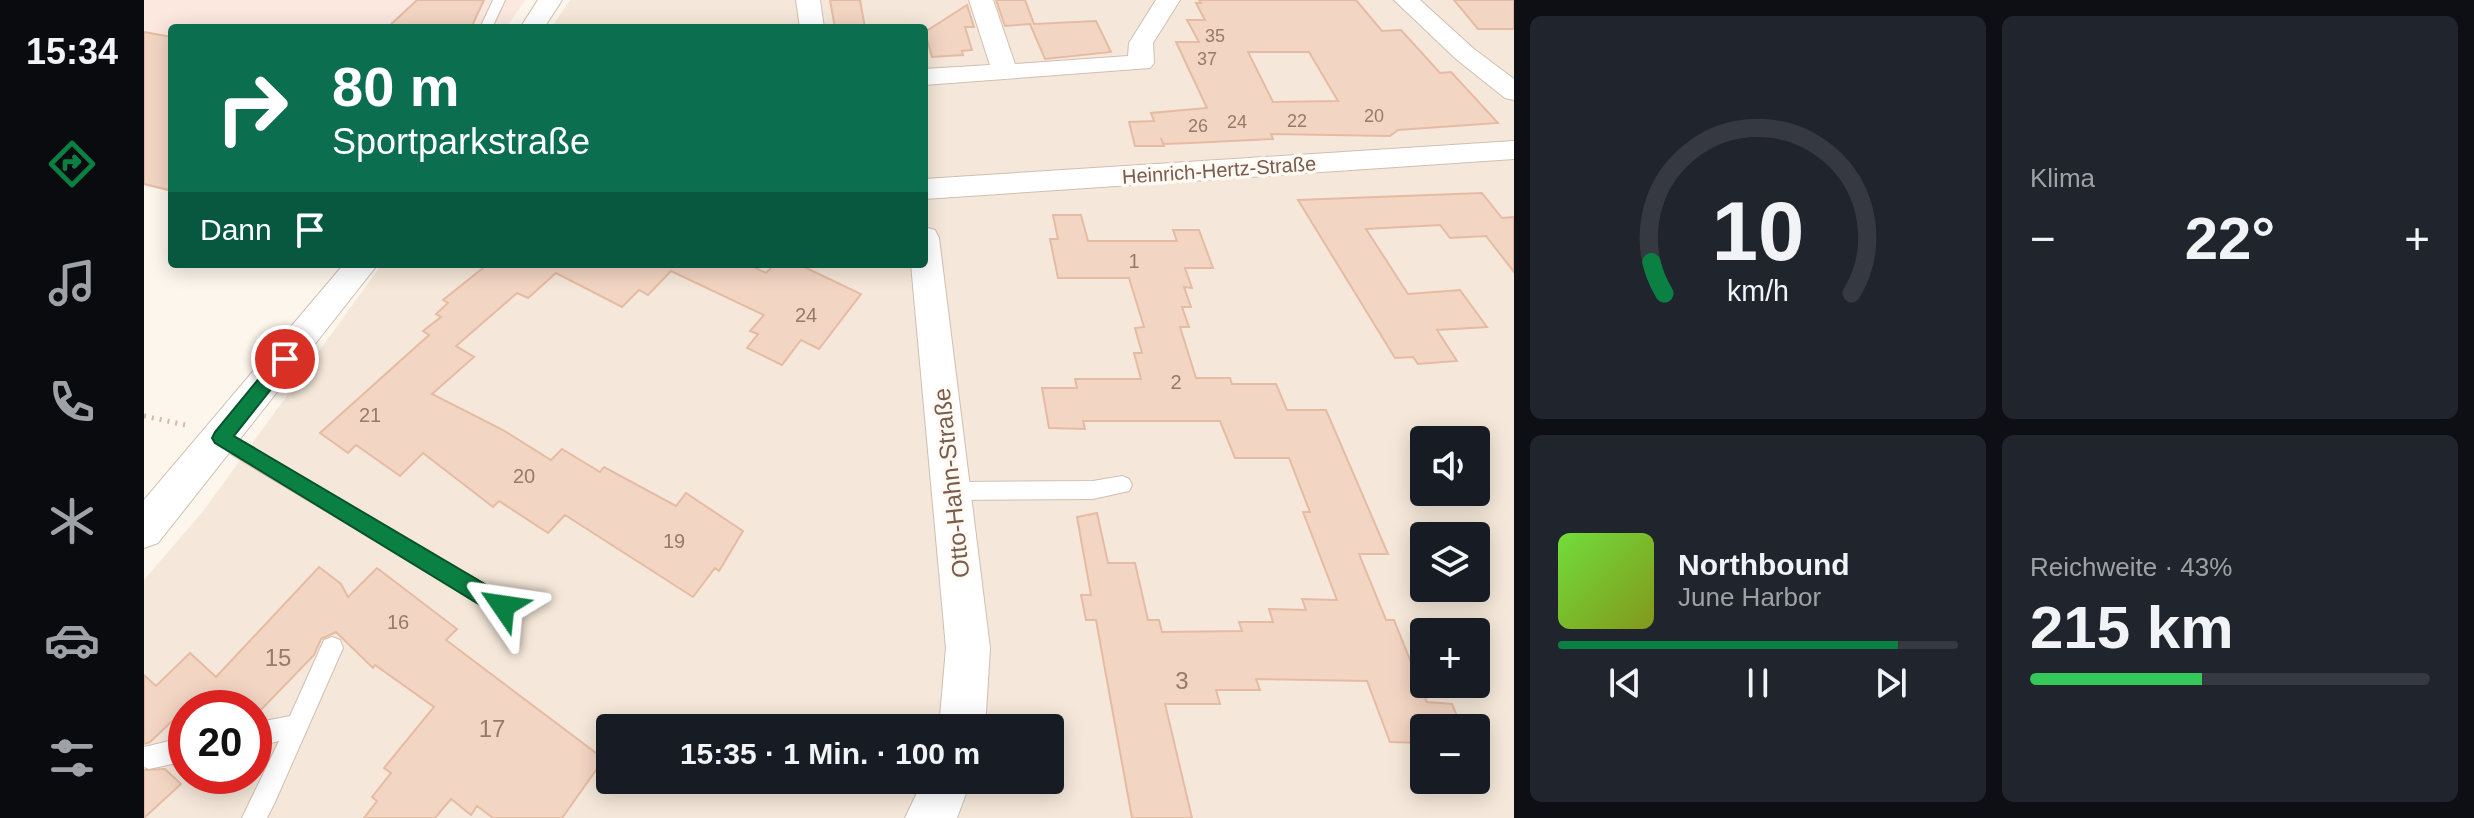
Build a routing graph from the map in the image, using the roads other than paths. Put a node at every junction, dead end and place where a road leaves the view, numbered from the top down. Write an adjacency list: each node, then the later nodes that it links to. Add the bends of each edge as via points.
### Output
1 (499, 0): 7 (lane)
2 (550, 0): 8 (street)
3 (808, 0): 9 (street)
4 (981, 0): 10 (street)
5 (1168, 0): 10 (street, via 1141,43 1141,63)
6 (1406, 0): 12 (street)
7 (488, 24)
8 (535, 24)
9 (811, 24)
10 (1004, 70): 11 (street)
11 (928, 77)
12 (1514, 92)
13 (1514, 150): 14 (street, Heinrich-Hertz-Straße)
14 (928, 189)
15 (360, 268): 17 (street)
16 (927, 268): 19 (street, Otto-Hahn-Straße)
17 (221, 438): 20 (street); 21 (lane)
18 (1122, 485): 19 (lane, via 1080,491)
19 (952, 491): 23 (street, Otto-Hahn-Straße, via 968,648)
20 (144, 530)
21 (503, 606)
22 (332, 648): 24 (lane)
23 (963, 714)
24 (297, 726): 25 (lane); 29 (lane)
25 (272, 731)
26 (168, 753): 27 (lane)
27 (149, 757)
28 (942, 794): 30 (street)
29 (254, 818)
30 (929, 818)

